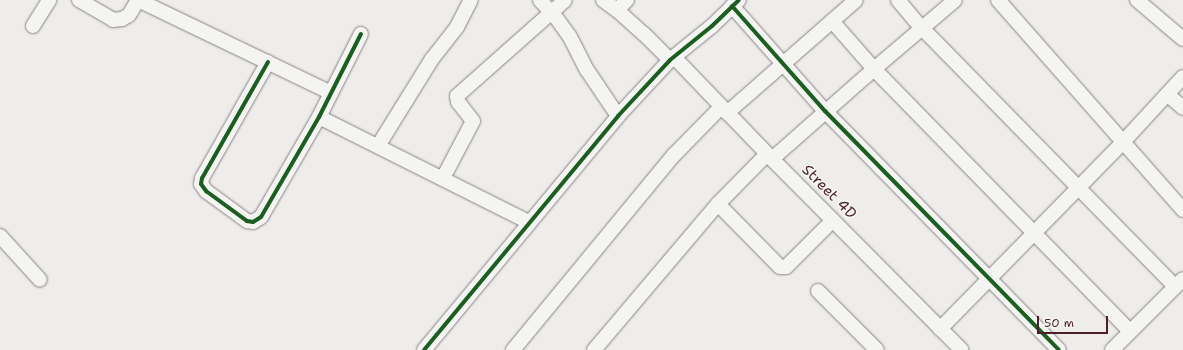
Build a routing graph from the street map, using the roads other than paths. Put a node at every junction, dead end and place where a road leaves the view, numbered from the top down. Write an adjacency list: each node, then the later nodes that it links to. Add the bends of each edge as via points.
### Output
1 (49, 0): 17 (street)
2 (79, 0): 3 (street, via 113,20 129,15)
3 (138, 0): 22 (street)
4 (471, 0): 34 (street, via 457,27 432,59)
5 (540, 0): 15 (street)
6 (565, 0): 15 (street)
7 (603, 0): 14 (street, Street 4D)
8 (856, 0): 16 (street)
9 (898, 0): 18 (street)
10 (955, 0): 18 (street)
11 (998, 0): 33 (street)
12 (1137, 0): 20 (street)
13 (736, 3): 21 (street); 23 (street)
14 (622, 5): 21 (street, Street 4D)
15 (550, 11): 31 (street, via 570,37 587,70); 36 (street, via 457,96 458,102 473,121)
16 (832, 21): 23 (street); 24 (street)
17 (33, 26)
18 (921, 27): 24 (street); 37 (street)
19 (361, 34): 26 (street)
20 (1183, 39)
21 (672, 58): 29 (street, Street 4D); 31 (street)
22 (268, 62): 26 (street); 32 (street, via 202,178 201,184 206,191 247,221 253,222 261,217)
23 (783, 64): 29 (street); 30 (street)
24 (874, 69): 30 (street); 42 (street)
25 (1183, 77): 27 (street)
26 (332, 93): 32 (street)
27 (1167, 94): 28 (street); 33 (street)
28 (1183, 108)
29 (724, 110): 35 (street, Street 4D); 51 (street, via 674,155)
30 (825, 111): 35 (street); 44 (street)
31 (618, 116): 41 (street)
32 (319, 117): 34 (street)
33 (1123, 142): 37 (street); 39 (street)
34 (378, 146): 36 (street)
35 (769, 156): 38 (street); 40 (street, Street 4D)
36 (443, 178): 41 (street)
37 (1078, 188): 42 (street); 46 (street)
38 (718, 204): 40 (street, via 780,267 786,267); 52 (street)
39 (1183, 210)
40 (833, 220): 48 (street, Street 4D)
41 (529, 222): 50 (street)
42 (1033, 234): 44 (street); 49 (street)
43 (0, 236): 45 (street)
44 (991, 279): 48 (street); 55 (street)
45 (40, 280)
46 (1179, 282): 49 (street)
47 (818, 291): 53 (street)
48 (940, 329): 54 (street, Street 4D)
49 (1130, 331): 56 (street)
50 (424, 350)
51 (513, 350)
52 (594, 350)
53 (877, 350)
54 (962, 350)
55 (1059, 350)
56 (1112, 350)

